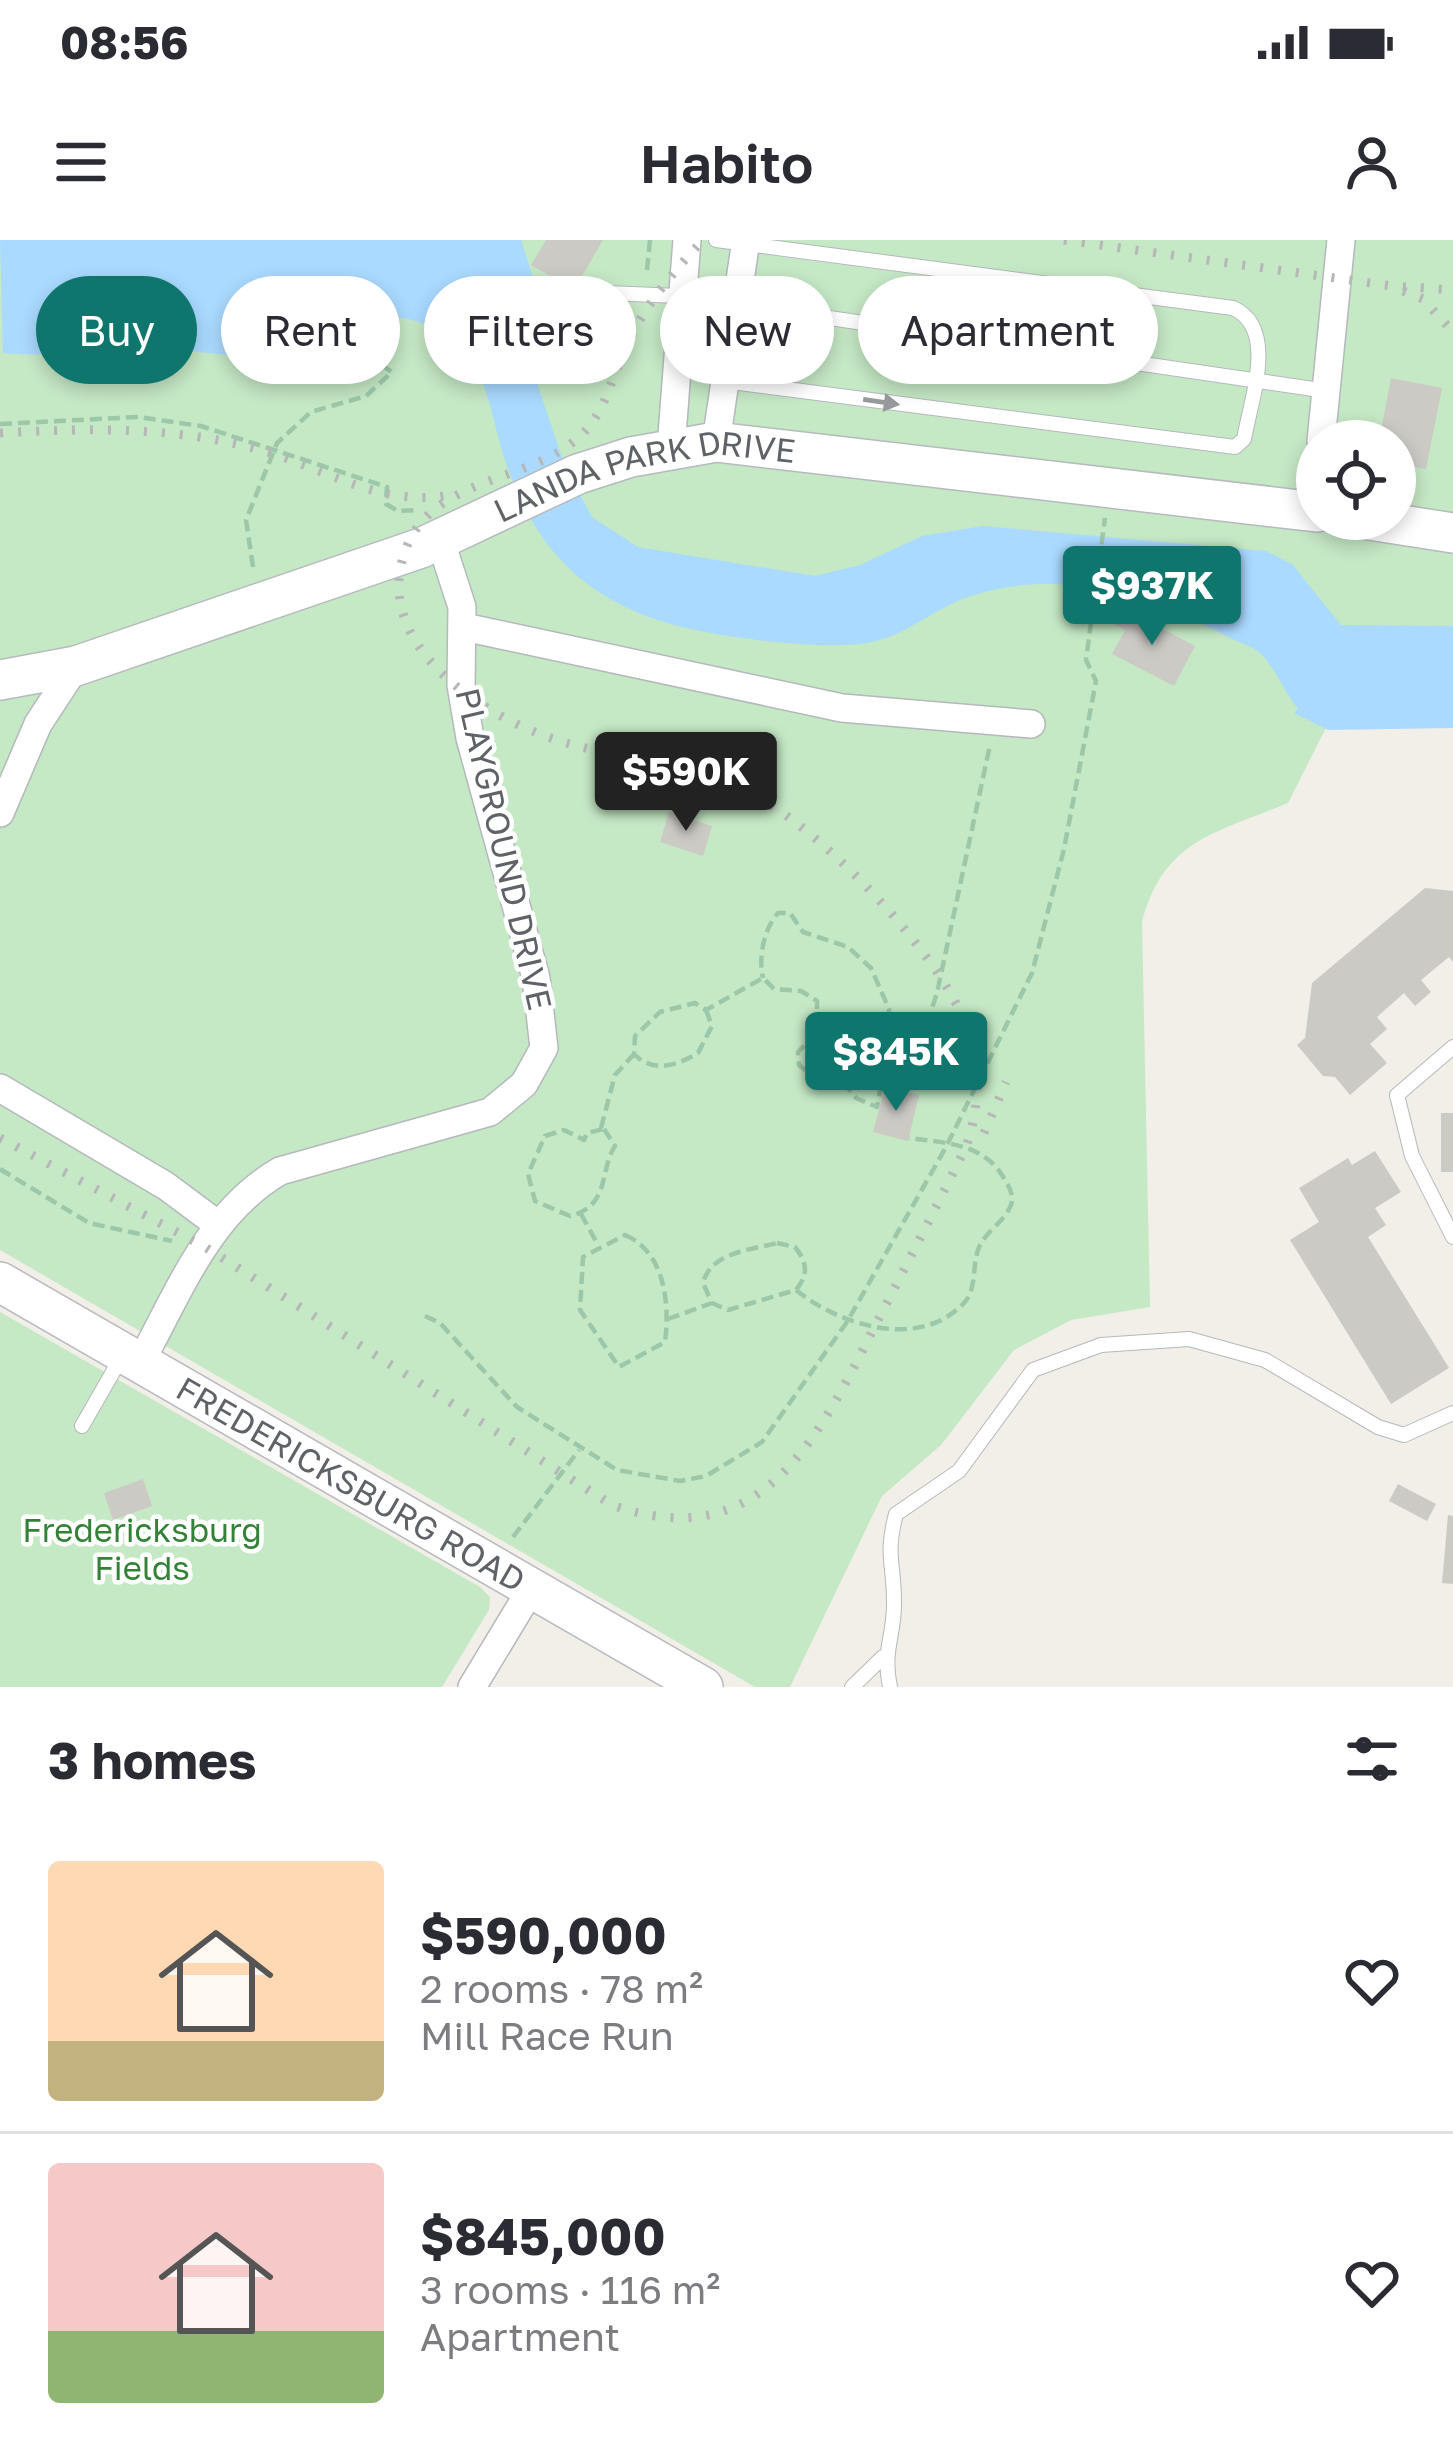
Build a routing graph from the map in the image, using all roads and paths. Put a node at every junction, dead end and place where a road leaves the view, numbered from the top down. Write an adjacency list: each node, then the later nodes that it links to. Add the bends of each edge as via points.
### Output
1 (650, 240): 6 (path)
2 (687, 240): 7 (street)
3 (716, 240): 5 (lane)
4 (1341, 240): 15 (street)
5 (746, 242): 8 (street); 10 (lane, via 1233,308 1249,315 1258,333)
6 (646, 270)
7 (682, 276)
8 (741, 276)
9 (834, 319): 10 (lane)
10 (1254, 382): 14 (lane, one-way to 10, via 1222,448 1244,439); 15 (lane)
11 (379, 384): 19 (path, via 366,396 311,412)
12 (674, 384): 20 (street)
13 (723, 384): 18 (street)
14 (753, 384)
15 (1327, 391): 16 (street)
16 (1324, 420)
17 (0, 424): 19 (path, via 138,416)
18 (716, 442): 20 (street, LANDA PARK DRIVE); 21 (street, LANDA PARK DRIVE, via 1109,492)
19 (275, 448): 23 (path, via 388,488 386,504); 26 (path, via 246,520)
20 (671, 448): 23 (street, LANDA PARK DRIVE)
21 (1296, 498)
22 (1105, 518): 41 (path, via 1086,660 1096,681 1032,973)
23 (436, 525): 27 (street, PLAYGROUND DRIVE); 28 (street, LANDA PARK DRIVE)
24 (1416, 527): 25 (street)
25 (1453, 533)
26 (253, 567)
27 (464, 627): 30 (street, via 842,709); 44 (street, PLAYGROUND DRIVE, via 461,685 470,738 536,978 544,1048 524,1084 490,1112 280,1171 250,1188)
28 (76, 667): 29 (street, LANDA PARK DRIVE); 32 (street)
29 (0, 680)
30 (994, 722): 31 (street); 37 (path, via 937,993 904,1090 881,1086 877,1107 865,1103 844,1083)
31 (1030, 724)
32 (2, 798)
33 (763, 978): 34 (path); 37 (path, via 817,1001 817,1032 798,1052 803,1070 820,1076); 37 (path, via 760,956 778,913 797,916 803,932 860,957 892,1026 877,1054)
34 (706, 1010): 36 (path, via 695,1003 660,1012 635,1036); 36 (path, via 712,1026 698,1053 664,1066)
35 (1453, 1046): 45 (lane, via 1397,1095 1412,1156)
36 (634, 1054): 39 (path, via 608,1091)
37 (845, 1064)
38 (0, 1088): 44 (street)
39 (601, 1128): 43 (path, via 615,1146 605,1159 603,1192); 43 (path, via 584,1140 551,1131 528,1174 535,1201)
40 (909, 1138): 41 (path)
41 (948, 1142): 53 (path); 53 (path, via 993,1161 1012,1192 977,1253 972,1291 950,1313 914,1329)
42 (0, 1169): 46 (path, via 89,1223)
43 (581, 1214): 47 (path)
44 (217, 1224): 54 (street, PLAYGROUND DRIVE)
45 (1453, 1237)
46 (183, 1244)
47 (599, 1247): 52 (path, via 625,1235 646,1249 667,1294); 52 (path, via 583,1257 580,1310 610,1361 626,1366 660,1346)
48 (0, 1282): 54 (street, FREDERICKSBURG ROAD)
49 (796, 1290): 50 (path, via 728,1310); 50 (path, via 804,1259 777,1243 708,1268 703,1283); 53 (path)
50 (712, 1303): 52 (path)
51 (425, 1316): 57 (path, via 517,1407)
52 (668, 1319)
53 (847, 1322): 57 (path, via 761,1442 706,1476 656,1479)
54 (132, 1358): 56 (lane); 59 (street, FREDERICKSBURG ROAD)
55 (1453, 1413): 60 (lane, via 1404,1435 1264,1360 1189,1339 1101,1345 1033,1370 959,1471 896,1514 886,1551 895,1603)
56 (82, 1426)
57 (579, 1450): 58 (path)
58 (511, 1542)
59 (530, 1591): 61 (street); 62 (street, FREDERICKSBURG ROAD)
60 (883, 1657): 63 (lane); 64 (lane)
61 (472, 1687)
62 (703, 1687)
63 (852, 1687)
64 (890, 1687)

